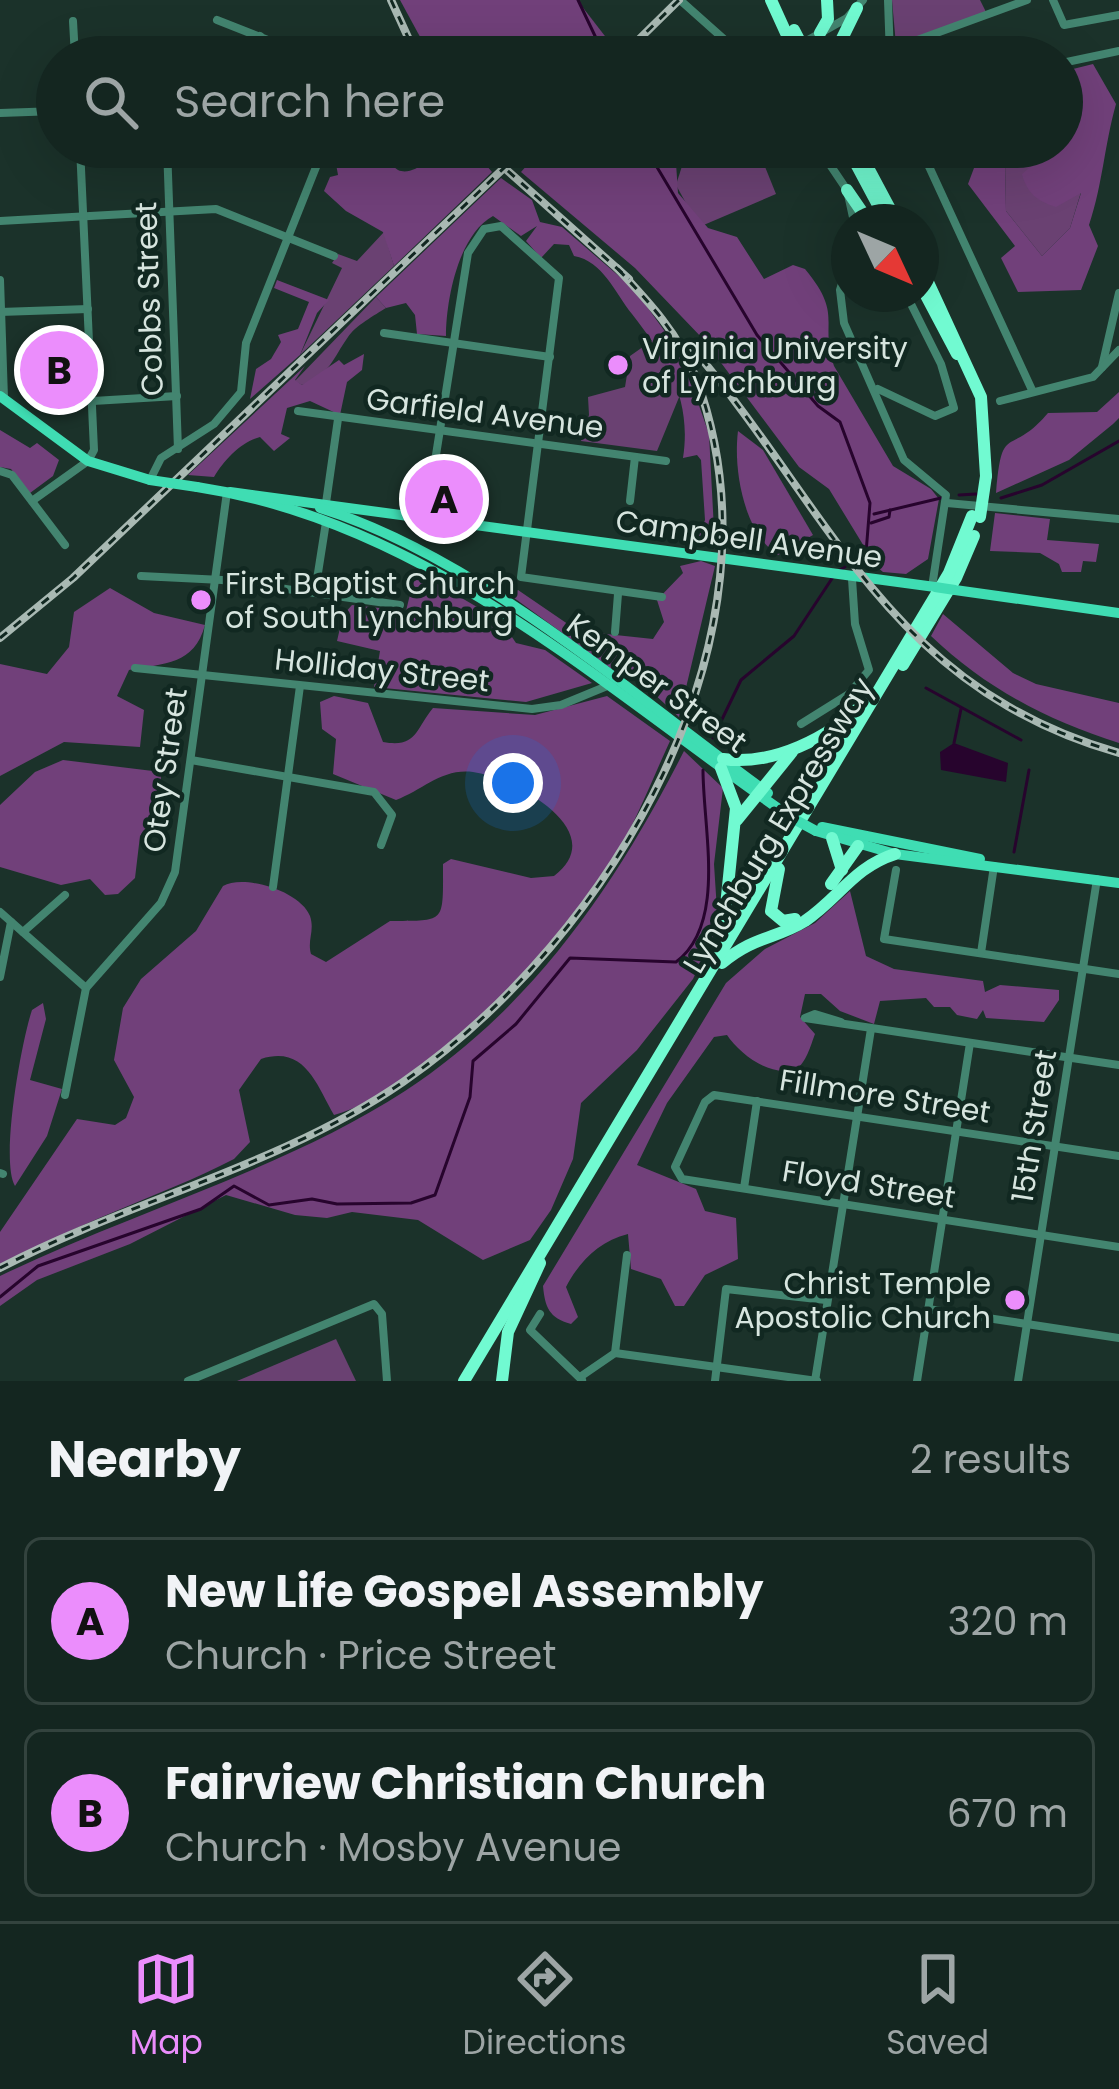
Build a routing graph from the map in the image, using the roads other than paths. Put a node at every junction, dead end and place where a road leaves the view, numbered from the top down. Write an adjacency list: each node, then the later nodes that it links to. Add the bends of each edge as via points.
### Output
1 (680, 0): 15 (street)
2 (774, 0): 11 (highway)
3 (827, 0): 12 (highway)
4 (889, 0): 20 (street)
5 (1027, 0): 21 (street)
6 (1053, 0): 8 (street, via 1064,25)
7 (860, 4): 12 (street); 19 (highway)
8 (1119, 15)
9 (218, 20): 14 (street)
10 (73, 21): 13 (street)
11 (790, 31): 16 (highway, bridge); 17 (highway, bridge)
12 (820, 34): 18 (street)
13 (74, 36)
14 (260, 36)
15 (720, 36)
16 (792, 36)
17 (793, 36)
18 (816, 36)
19 (844, 36)
20 (890, 36)
21 (936, 36)
22 (1119, 51): 23 (street)
23 (1083, 59)
24 (36, 112): 25 (street)
25 (0, 113)
26 (81, 168): 39 (street)
27 (168, 168): 38 (street, Cobbs Street)
28 (315, 168): 41 (street)
29 (833, 168): 33 (street)
30 (858, 168): 36 (highway)
31 (868, 168): 37 (highway)
32 (930, 168): 57 (street)
33 (848, 190): 34 (street); 35 (highway)
34 (851, 204)
35 (857, 204)
36 (877, 204)
37 (887, 204)
38 (171, 211): 39 (street); 41 (street, via 216,209); 58 (street, Cobbs Street)
39 (83, 215): 40 (street); 46 (street)
40 (0, 221)
41 (288, 238): 42 (street); 66 (street, via 246,343 241,392)
42 (334, 256)
43 (0, 280): 47 (street)
44 (1119, 292): 55 (street)
45 (939, 307): 71 (highway, Lynchburg Expressway, via 981,398)
46 (88, 308): 47 (street); 60 (street)
47 (1, 312): 59 (street)
48 (843, 312): 56 (street)
49 (915, 312): 56 (street, via 955,408 935,416)
50 (933, 312): 71 (highway, Lynchburg Expressway, via 973,397)
51 (384, 333): 52 (street)
52 (450, 342): 54 (street); 54 (street, via 468,253 490,226 501,226 560,278); 64 (street)
53 (1119, 350): 55 (street)
54 (550, 357): 65 (street)
55 (1101, 369): 57 (street)
56 (877, 389): 78 (street, via 904,460 941,487)
57 (1032, 390): 61 (street)
58 (177, 396): 60 (street); 66 (street, Cobbs Street)
59 (2, 397): 68 (main road, Campbell Avenue)
60 (93, 401): 68 (street)
61 (1000, 401)
62 (298, 411): 63 (street, Garfield Avenue)
63 (338, 419): 64 (street, Garfield Avenue); 76 (street)
64 (437, 430): 65 (street, Garfield Avenue); 81 (street)
65 (538, 442): 67 (street, Garfield Avenue); 85 (street)
66 (178, 450): 72 (street, via 161,458)
67 (635, 457): 69 (street, Garfield Avenue); 75 (street)
68 (88, 461): 72 (main road, Campbell Avenue); 74 (street)
69 (666, 461)
70 (3, 471): 74 (street)
71 (983, 476): 80 (highway, Lynchburg Expressway, bridge)
72 (150, 480): 73 (main road, Campbell Avenue, bridge)
73 (229, 492): 77 (main road, Campbell Avenue); 83 (main road, Campbell Avenue); 89 (street, Otey Street)
74 (32, 501): 86 (street)
75 (630, 501)
76 (326, 502): 77 (main road, Campbell Avenue); 79 (main road, Campbell Avenue)
77 (304, 503): 84 (main road, Kemper Street)
78 (947, 503): 82 (street); 90 (street)
79 (373, 511): 81 (main road, Campbell Avenue); 84 (main road)
80 (976, 516): 99 (highway, Lynchburg Expressway); 115 (highway, Lynchburg Expressway, via 956,578)
81 (427, 518): 85 (main road, Campbell Avenue)
82 (1119, 519)
83 (326, 522): 84 (main road, Campbell Avenue); 91 (street)
84 (361, 528): 100 (main road, Kemper Street, via 475,585)
85 (526, 533): 88 (main road, Campbell Avenue); 92 (street, via 524,579)
86 (65, 544)
87 (141, 576): 89 (street)
88 (848, 578): 90 (main road, Campbell Avenue); 102 (street, via 869,670 849,694)
89 (216, 581): 91 (street); 98 (street, Otey Street)
90 (933, 587): 95 (main road, Campbell Avenue, bridge)
91 (315, 592): 94 (street)
92 (618, 594): 93 (street); 96 (street)
93 (662, 597)
94 (400, 605)
95 (1119, 613)
96 (615, 632)
97 (135, 668): 98 (street, Holliday Street)
98 (202, 676): 101 (street, Holliday Street); 104 (street, Otey Street)
99 (885, 679): 103 (highway, via 854,713); 130 (highway, Lynchburg Expressway)
100 (614, 683): 101 (street, Holliday Street, via 532,710); 105 (main road, Kemper Street)
101 (300, 686): 106 (street)
102 (801, 724)
103 (802, 744): 105 (highway, via 758,762); 107 (highway)
104 (191, 760): 106 (street); 131 (street, Otey Street, via 166,893)
105 (722, 764): 107 (main road, Kemper Street); 108 (highway, via 735,796)
106 (290, 775): 112 (street, via 382,797 392,815); 120 (street)
107 (759, 791): 108 (highway); 109 (main road, Kemper Street, bridge)
108 (733, 828): 130 (highway, via 728,916)
109 (818, 828): 110 (main road, Kemper Street); 111 (main road, Kemper Street)
110 (832, 838): 111 (main road, Kemper Street); 117 (highway)
111 (859, 842): 113 (main road, Kemper Street); 114 (main road, Kemper Street); 117 (highway)
112 (381, 845)
113 (895, 854): 114 (main road, Kemper Street); 117 (highway)
114 (994, 864): 118 (main road, Kemper Street); 125 (street)
115 (779, 869): 117 (highway, via 769,904 787,921); 126 (highway, Lynchburg Expressway)
116 (896, 870): 125 (street, via 884,938)
117 (845, 876): 126 (highway, via 803,922 752,939)
118 (1097, 879): 119 (main road, Kemper Street); 127 (street, 15th Street)
119 (1119, 883)
120 (273, 886)
121 (65, 895): 124 (street)
122 (0, 912): 123 (street)
123 (10, 922): 124 (street); 129 (street)
124 (22, 932): 131 (street)
125 (981, 953): 127 (street)
126 (722, 963): 150 (highway, Lynchburg Expressway)
127 (1083, 968): 128 (street); 135 (street, 15th Street)
128 (1119, 974)
129 (0, 977)
130 (701, 983): 161 (highway, Lynchburg Expressway)
131 (86, 988): 137 (street, Otey Street)
132 (841, 1022): 133 (street)
133 (871, 1029): 134 (street); 139 (street)
134 (970, 1043): 135 (street); 140 (street)
135 (1069, 1058): 136 (street); 141 (street, 15th Street)
136 (1119, 1065)
137 (64, 1095)
138 (757, 1101): 139 (street, Fillmore Street); 143 (street, Fillmore Street, via 714,1095 705,1102 677,1161); 144 (street)
139 (856, 1117): 140 (street, Fillmore Street); 145 (street)
140 (956, 1131): 141 (street, Fillmore Street); 146 (street)
141 (1056, 1146): 142 (street, Fillmore Street); 147 (street, 15th Street)
142 (1119, 1156)
143 (682, 1179): 144 (street, Floyd Street)
144 (744, 1188): 145 (street, Floyd Street)
145 (843, 1205): 146 (street, Floyd Street); 151 (street)
146 (942, 1221): 147 (street, Floyd Street); 152 (street)
147 (1041, 1236): 148 (street, Floyd Street); 154 (street, 15th Street)
148 (1119, 1247)
149 (627, 1255): 156 (street)
150 (540, 1263): 161 (highway, Lynchburg Expressway); 162 (highway, via 508,1332)
151 (826, 1300): 157 (street, via 726,1289); 164 (street)
152 (928, 1309): 154 (street); 165 (street)
153 (540, 1314): 158 (street, via 530,1330)
154 (1026, 1324): 155 (street); 166 (street, 15th Street)
155 (1119, 1338)
156 (615, 1353): 157 (street); 158 (street)
157 (717, 1366): 163 (street); 164 (street)
158 (582, 1379)
159 (188, 1381): 160 (street, via 360,1306 379,1308)
160 (387, 1381)
161 (468, 1381)
162 (502, 1381)
163 (716, 1381)
164 (816, 1381)
165 (917, 1381)
166 (1018, 1381)

